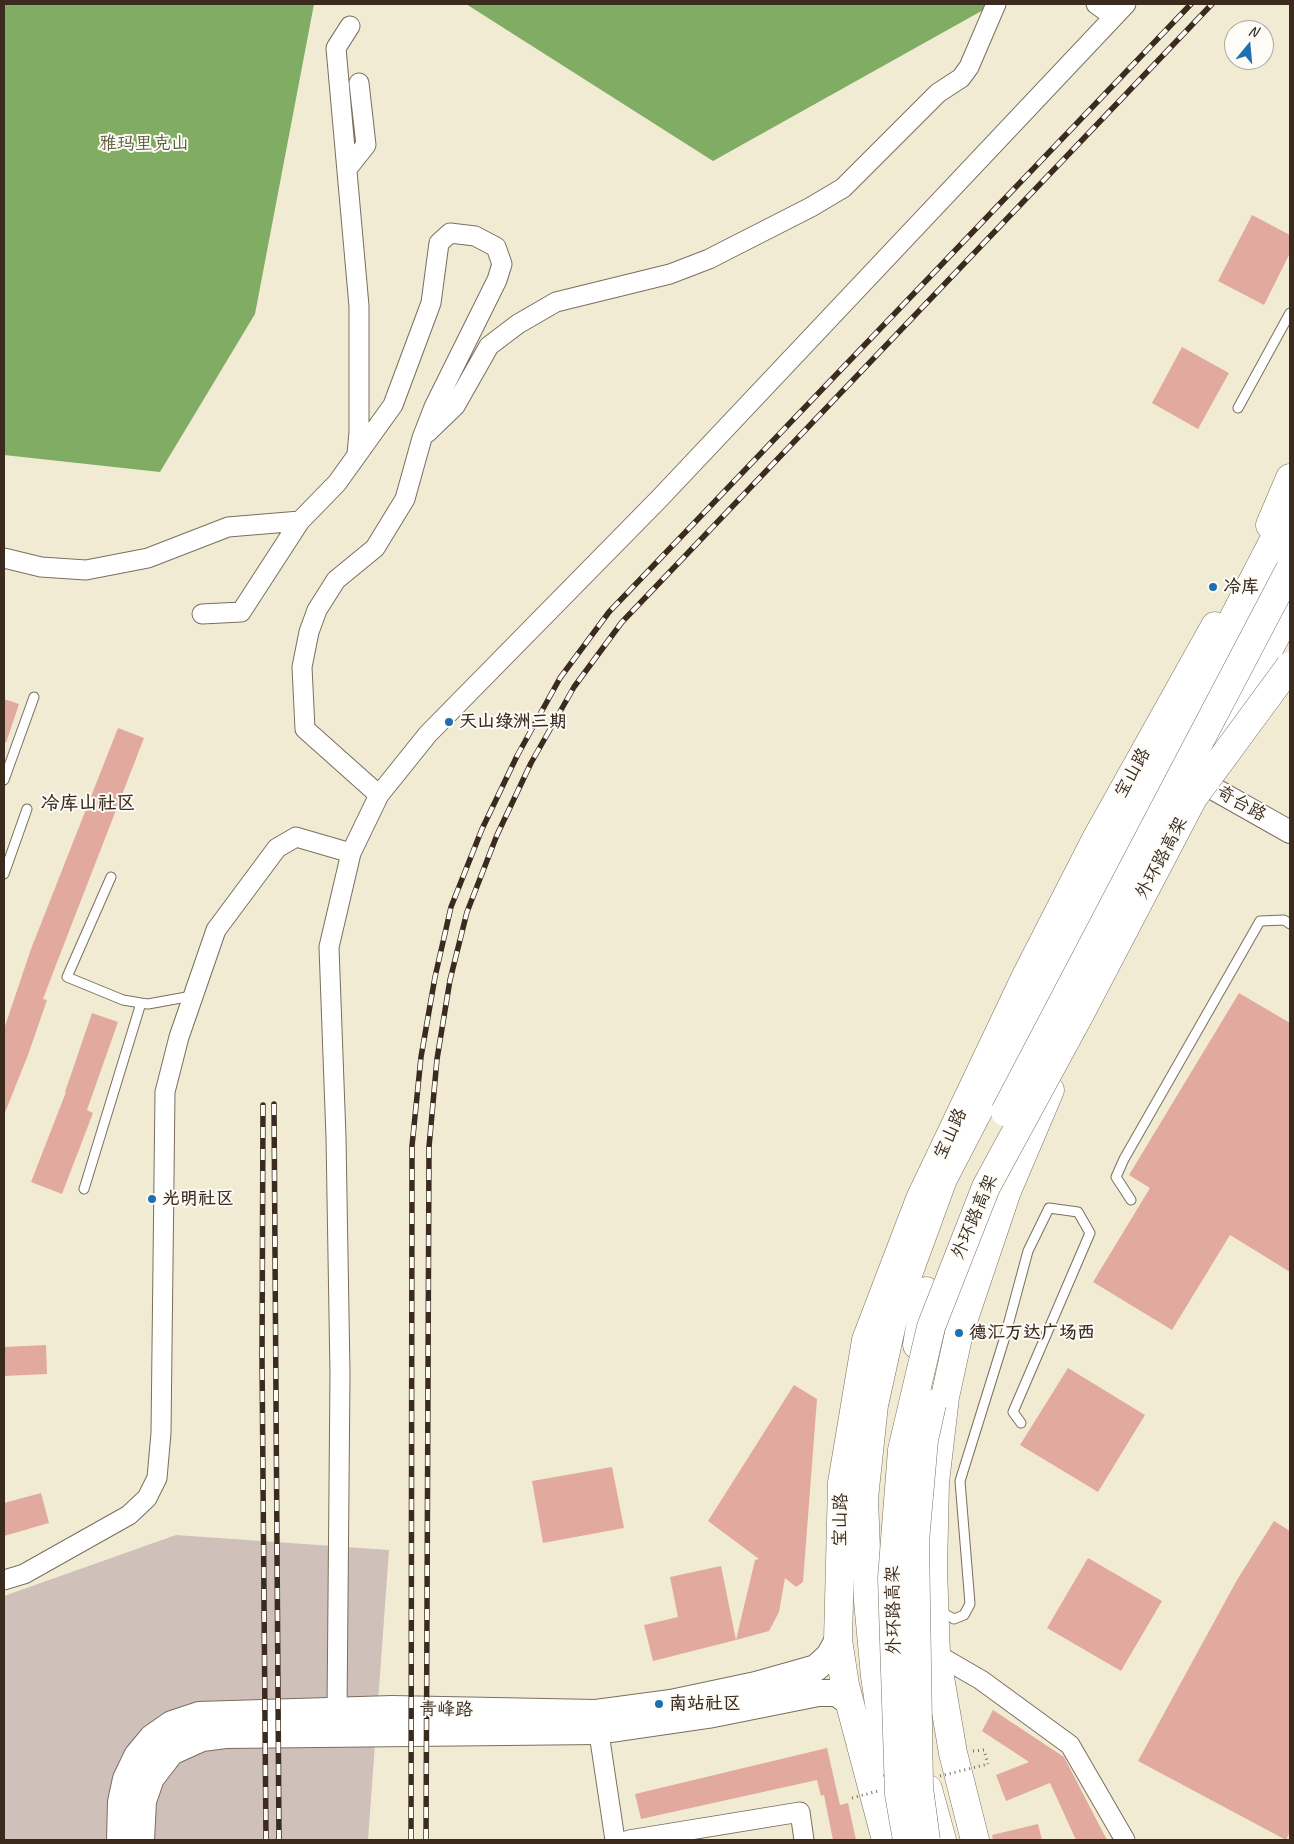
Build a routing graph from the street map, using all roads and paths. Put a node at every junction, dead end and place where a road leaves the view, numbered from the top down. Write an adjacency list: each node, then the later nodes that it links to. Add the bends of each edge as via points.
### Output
1 (996, 4): 9 (street, via 969,67 961,78 938,93 844,188 709,259 670,274 556,302 518,324 489,346 454,406)
2 (1096, 4): 3 (street)
3 (1120, 10): 26 (street, via 659,499 428,734)
4 (350, 26): 6 (street, via 336,48)
5 (359, 84): 6 (street, via 366,145)
6 (347, 169): 10 (street, via 359,306)
7 (1290, 313): 8 (lane)
8 (1238, 408)
9 (422, 438): 10 (street, via 502,264 496,247 475,236 450,233 439,243 432,303 392,405); 26 (street, via 405,499 375,548 336,580 317,610 302,667 305,729)
10 (357, 455): 14 (street, via 337,483)
11 (1290, 478): 15 (main road)
12 (1290, 487): 15 (main road, 宝山路)
13 (1290, 509): 54 (main road, via 943,1179 896,1310 874,1405 864,1498 868,1601 882,1724)
14 (300, 521): 17 (street, via 228,527 148,558 86,570 41,567); 20 (street, via 241,612)
15 (1261, 545): 40 (main road, 宝山路, via 1052,923 910,1225 866,1340 842,1483)
16 (1290, 549): 24 (main road)
17 (4, 558)
18 (1290, 569): 56 (main road, bridge, via 965,1188 926,1292 908,1398 898,1588 900,1672)
19 (1290, 609): 24 (main road)
20 (202, 614)
21 (1290, 666): 53 (main road, 外环路高架, bridge, via 1193,798 986,1187 931,1327 902,1450 892,1578 900,1794)
22 (1290, 685): 55 (main road, 外环路高架, bridge, via 1214,791 1004,1178 948,1332 924,1440 915,1541 919,1788)
23 (34, 697): 25 (lane)
24 (1191, 776): 28 (street, 奇台路); 39 (main road, via 1011,1182 959,1333 945,1397 935,1482)
25 (4, 780)
26 (379, 795): 29 (street)
27 (27, 810): 30 (lane)
28 (1290, 832)
29 (351, 853): 33 (street, via 296,837 277,848 216,930); 43 (street, via 329,948 340,1374)
30 (4, 874)
31 (110, 877): 34 (lane, via 67,978 123,1000)
32 (1290, 924): 36 (lane, via 1284,920 1260,921 1116,1177)
33 (193, 996): 34 (lane); 38 (street, via 165,1092 161,1433 157,1478 147,1498 129,1515 24,1574)
34 (141, 1003): 35 (lane)
35 (84, 1189)
36 (1131, 1200)
37 (1021, 1423): 39 (lane, via 1013,1412 1090,1233 1078,1212 1049,1208 1028,1251 960,1482 970,1604 964,1615 954,1619 943,1613)
38 (4, 1580)
39 (934, 1600): 41 (main road)
40 (838, 1640): 42 (main road, 宝山路); 44 (main road, 青峰路, via 829,1656 809,1671)
41 (936, 1654): 57 (main road, via 953,1753); 58 (street, via 981,1680 1070,1745)
42 (849, 1702): 44 (main road, 青峰路, via 837,1693 818,1692 708,1715); 52 (main road, 宝山路)
43 (337, 1711): 44 (main road, 青峰路, via 392,1708); 47 (main road, 青峰路, via 199,1715 172,1724 152,1738 137,1756 126,1778 120,1802)
44 (597, 1722): 48 (main road, 青峰路, via 202,1738 171,1752 150,1778 143,1801); 49 (street)
45 (984, 1750): 46 (path)
46 (988, 1764)
47 (120, 1840)
48 (141, 1840)
49 (615, 1840)
50 (629, 1840): 51 (street, via 800,1812)
51 (804, 1840)
52 (886, 1840)
53 (907, 1840)
54 (914, 1840)
55 (926, 1840)
56 (942, 1840)
57 (975, 1840)
58 (1125, 1840)

